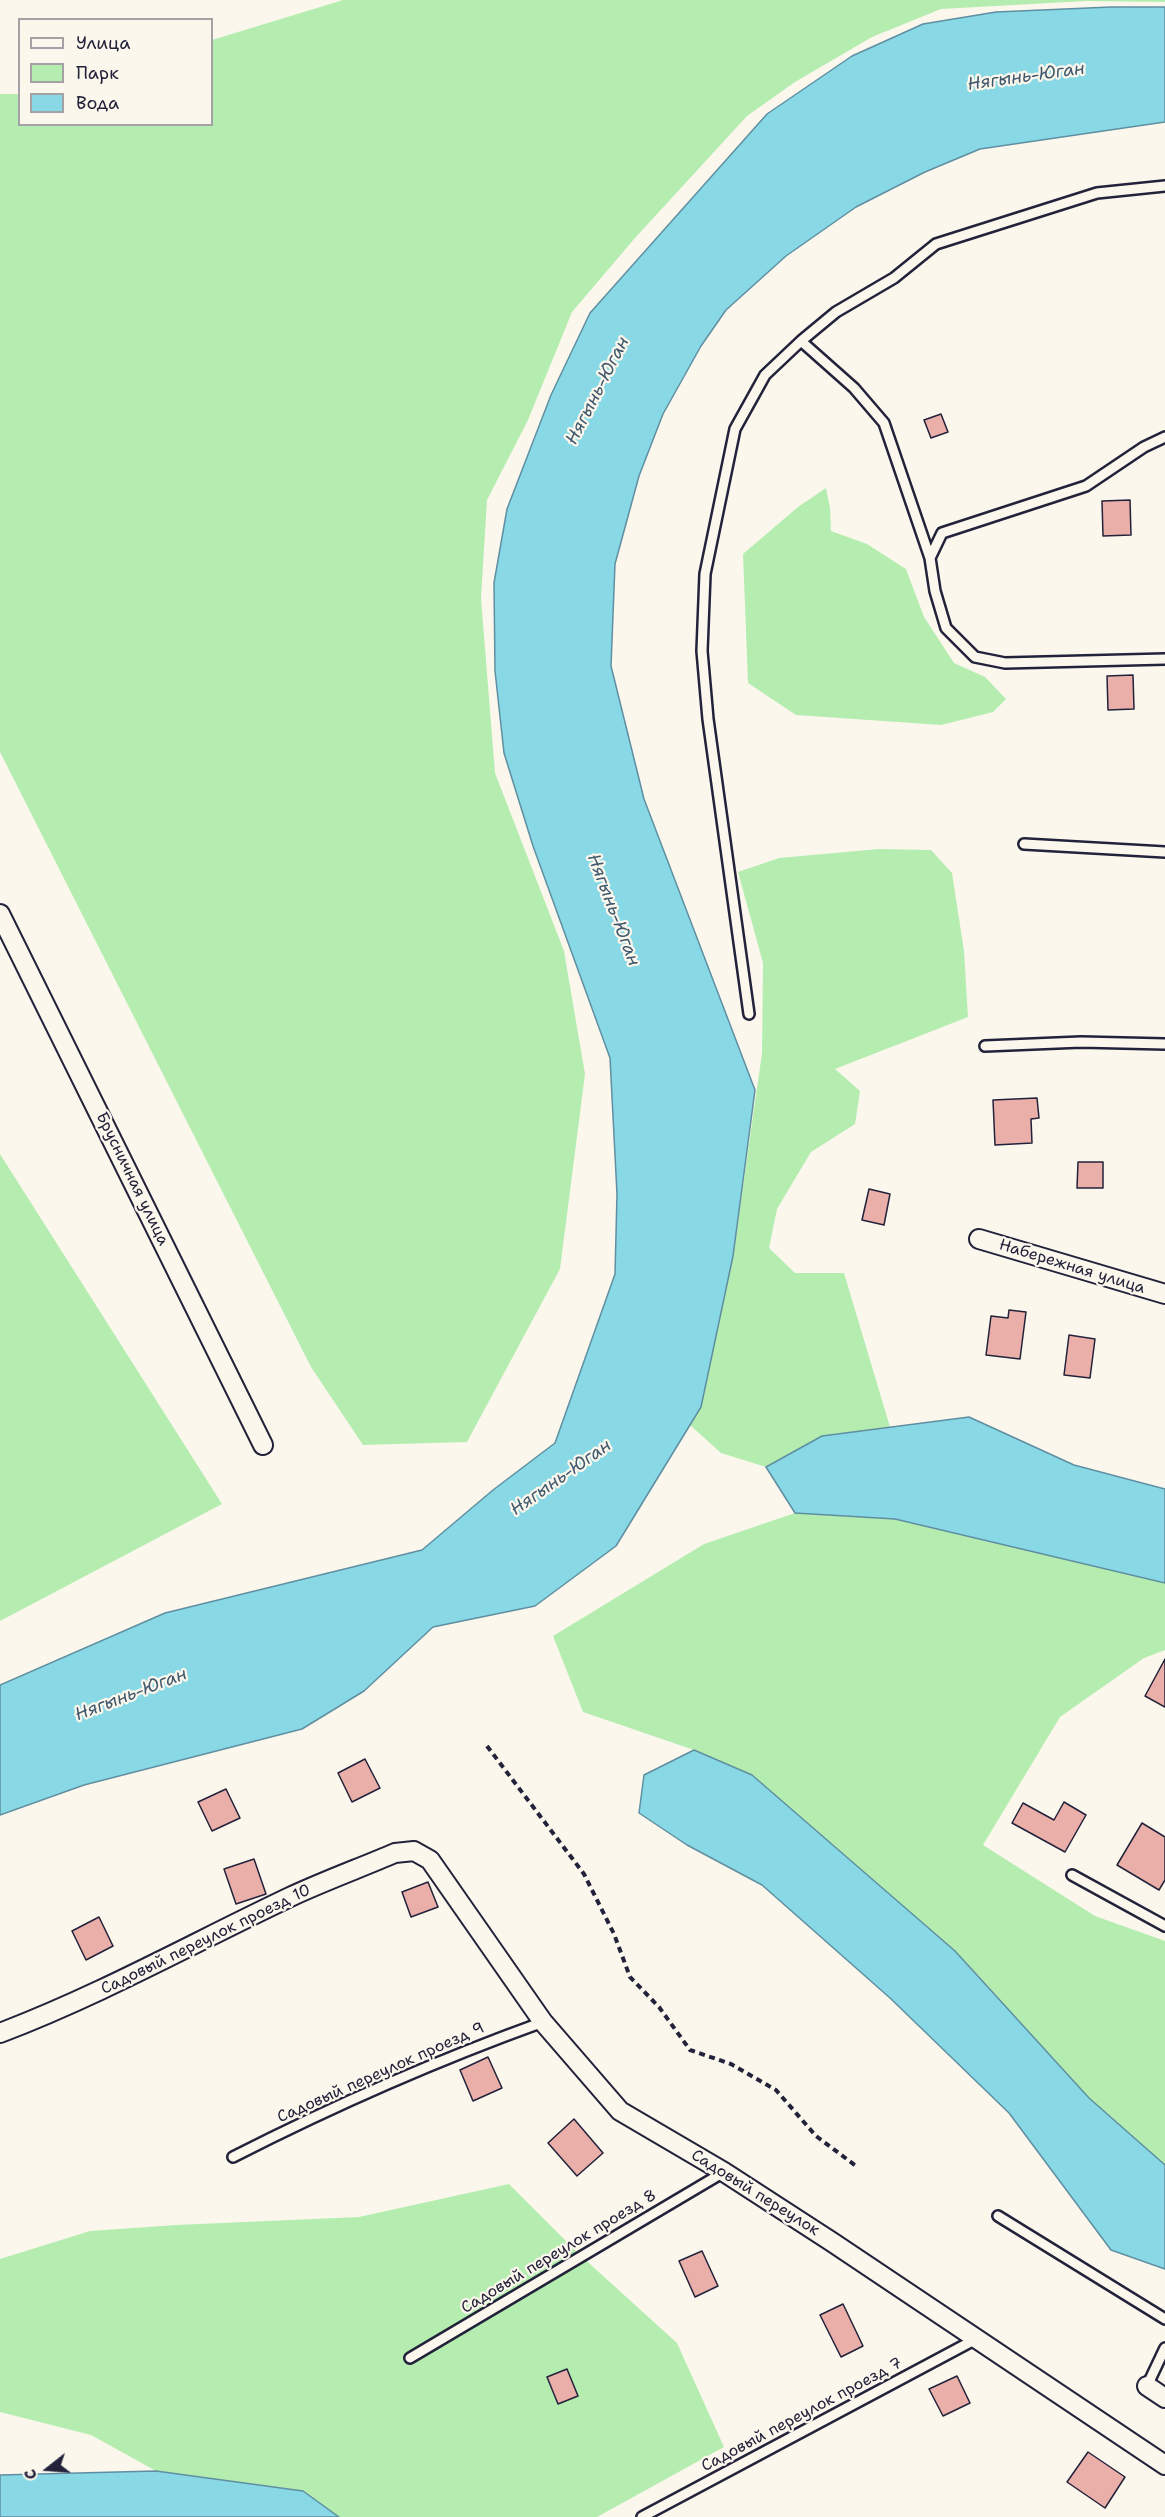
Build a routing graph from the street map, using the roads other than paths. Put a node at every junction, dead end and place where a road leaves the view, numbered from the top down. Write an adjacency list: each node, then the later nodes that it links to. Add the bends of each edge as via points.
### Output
1 (1165, 186): 2 (lane, via 1097,193 936,244 894,278 836,312)
2 (801, 341): 4 (lane, via 854,388 884,423); 9 (lane, via 765,375 735,429 705,574 702,651 708,719)
3 (1165, 437): 4 (lane, via 1086,486 942,533)
4 (930, 558): 5 (lane, via 946,628 975,657 1005,663)
5 (1165, 658)
6 (1024, 844): 7 (lane)
7 (1165, 852)
8 (0, 914): 14 (street, Брусничная улица)
9 (748, 1014)
10 (1165, 1044): 11 (lane)
11 (985, 1046)
12 (979, 1239): 13 (street, Набережная улица)
13 (1165, 1294)
14 (263, 1445)
15 (414, 1851): 18 (street, Садовый переулок, via 430,1860); 19 (street, Садовый переулок проезд 10, via 395,1853 291,1897 74,2004)
16 (1072, 1875): 17 (lane)
17 (1165, 1926)
18 (543, 2022): 20 (lane, Садовый переулок проезд 9, via 436,2062 321,2112); 21 (street, Садовый переулок, via 620,2111)
19 (0, 2033)
20 (233, 2157)
21 (724, 2172): 24 (street, Садовый переулок); 26 (lane, Садовый переулок проезд 8)
22 (998, 2216): 23 (lane)
23 (1165, 2319)
24 (976, 2339): 29 (street, Садовый переулок); 30 (lane, Садовый переулок проезд 7)
25 (1165, 2348): 27 (lane)
26 (410, 2358)
27 (1147, 2386): 28 (street)
28 (1165, 2398)
29 (1165, 2465)
30 (642, 2517)

